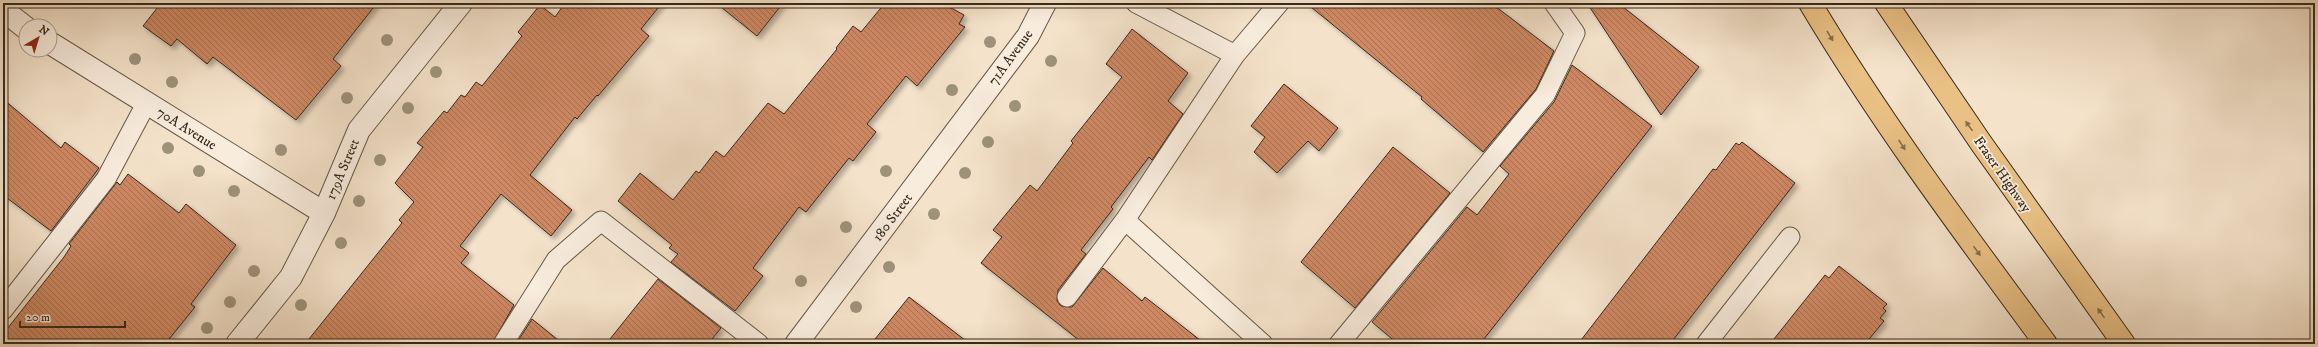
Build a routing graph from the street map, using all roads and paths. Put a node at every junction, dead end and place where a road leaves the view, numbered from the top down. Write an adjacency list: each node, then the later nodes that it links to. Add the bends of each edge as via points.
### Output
1 (461, 3): 14 (street, 179A Street, via 359,130)
2 (1045, 3): 12 (street, 71A Avenue, via 1028,36)
3 (1136, 3): 11 (lane)
4 (1279, 3): 11 (lane)
5 (1554, 3): 24 (lane, via 1575,33 1545,95)
6 (1810, 3): 26 (main road, one-way to 26, via 1924,179)
7 (1886, 3): 27 (main road, Fraser Highway, one-way to 7, via 1981,143)
8 (3, 10): 9 (street)
9 (18, 22)
10 (58, 48): 13 (street, 70A Avenue)
11 (1235, 55): 15 (lane)
12 (987, 90): 22 (street, 180 Street)
13 (147, 102): 14 (street, 70A Avenue); 18 (lane, via 106,179)
14 (324, 213): 19 (street, 179A Street, via 291,277)
15 (1125, 220): 17 (lane); 23 (lane)
16 (1790, 237): 25 (lane)
17 (1067, 297)
18 (3, 310)
19 (237, 344)
20 (503, 344): 21 (lane, via 556,260 601,221)
21 (759, 344)
22 (796, 344)
23 (1263, 344)
24 (1339, 344)
25 (1706, 344)
26 (2046, 344)
27 (2124, 344)

